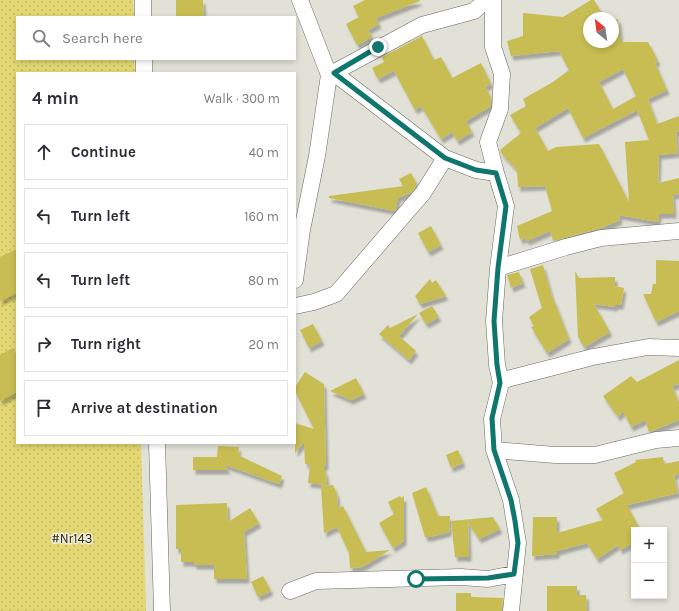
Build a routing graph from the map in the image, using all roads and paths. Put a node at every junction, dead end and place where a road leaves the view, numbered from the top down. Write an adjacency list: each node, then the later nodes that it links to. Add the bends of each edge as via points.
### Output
1 (143, 0): 5 (street)
2 (300, 0): 8 (street)
3 (486, 0): 8 (street, via 474,11 422,25)
4 (493, 0): 10 (street, via 493,47 502,74 500,108 488,142)
5 (143, 16)
6 (144, 60): 7 (street)
7 (144, 72)
8 (331, 74): 9 (street); 13 (street)
9 (445, 158): 10 (street, via 476,170); 14 (street, via 423,193 336,294)
10 (496, 173): 12 (street, via 506,206)
11 (679, 231): 12 (street, via 601,238)
12 (498, 268): 16 (street, via 494,321)
13 (296, 273)
14 (296, 306)
15 (679, 348): 16 (street, via 648,347 593,357)
16 (500, 383): 19 (street, via 492,418)
17 (679, 438): 19 (street, via 656,440 595,455)
18 (157, 444): 22 (street)
19 (494, 450): 20 (street, via 511,500 515,521 518,543)
20 (514, 574): 21 (street, via 488,578 316,582); 23 (street)
21 (290, 592)
22 (162, 611)
23 (511, 611)

